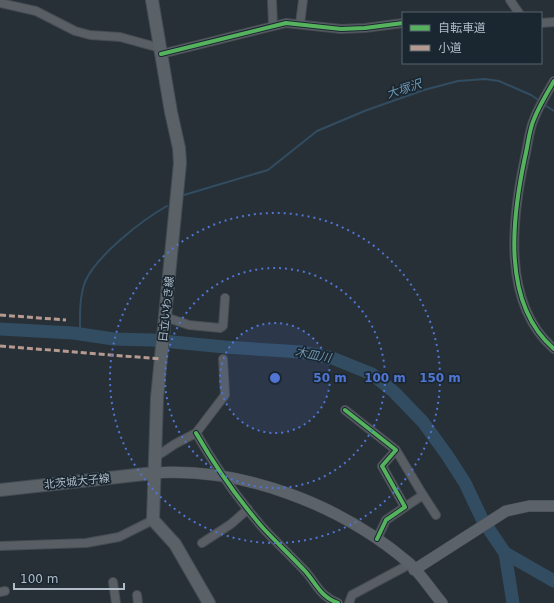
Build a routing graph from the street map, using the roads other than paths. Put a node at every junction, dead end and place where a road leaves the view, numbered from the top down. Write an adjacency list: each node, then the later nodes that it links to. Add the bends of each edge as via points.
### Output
1 (152, 0): 12 (main road, 日立いわき線)
2 (272, 0): 11 (street)
3 (303, 0): 10 (street)
4 (510, 0): 6 (street)
5 (0, 3): 12 (street, via 36,11 75,32 120,37)
6 (517, 12)
7 (554, 22): 9 (street)
8 (402, 23): 10 (street, via 341,29)
9 (542, 23)
10 (300, 24): 11 (street)
11 (273, 25): 12 (street)
12 (160, 51): 15 (main road, 日立いわき線, via 180,163)
13 (554, 81): 16 (street, via 534,119 516,212 515,248 517,279 525,307 546,343)
14 (225, 298): 15 (street, via 223,326 220,328)
15 (164, 322): 21 (main road, 日立いわき線)
16 (554, 349)
17 (224, 359): 19 (street, via 225,395)
18 (345, 410): 20 (street)
19 (196, 433): 21 (street); 23 (street, via 211,461)
20 (396, 450): 25 (street); 27 (street, via 382,466)
21 (154, 458): 22 (main road, 日立いわき線)
22 (154, 472): 23 (main road, via 190,473); 24 (main road, 北茨城大子線); 30 (main road, 日立いわき線)
23 (225, 478): 28 (street); 31 (main road, via 276,489 308,500 339,515)
24 (0, 490)
25 (423, 495): 27 (street); 29 (street)
26 (554, 506): 34 (main road, via 529,506 506,511)
27 (405, 507): 31 (street, via 386,520)
28 (248, 509): 32 (street); 38 (street, via 307,573 322,594)
29 (436, 515)
30 (153, 520): 33 (street, via 119,537 86,543); 37 (main road, via 175,544)
31 (377, 539): 34 (main road)
32 (202, 543)
33 (0, 546)
34 (412, 567): 39 (street, via 352,595); 40 (main road)
35 (113, 582): 36 (street)
36 (116, 603)
37 (209, 603)
38 (335, 603)
39 (349, 603)
40 (442, 603)

